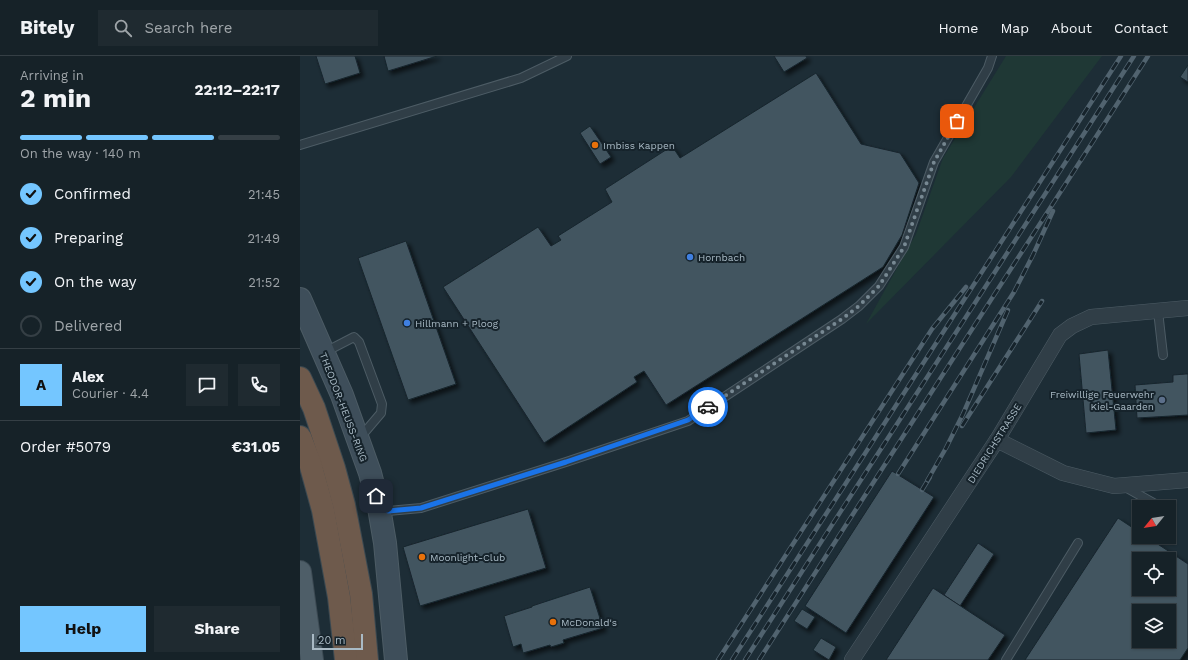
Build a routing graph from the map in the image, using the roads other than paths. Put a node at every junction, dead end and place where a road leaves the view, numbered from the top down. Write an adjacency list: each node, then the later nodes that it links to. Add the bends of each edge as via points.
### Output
1 (567, 56): 3 (lane, via 521,78)
2 (992, 56): 17 (lane, via 988,68 934,162 904,247 879,286 842,319 688,420 421,508 388,511)
3 (300, 145)
4 (300, 299): 7 (main road, THEODOR-HEUSS-RING)
5 (1188, 308): 6 (street, DIEDRICHSTRASSE)
6 (1158, 311): 8 (lane); 12 (street, DIEDRICHSTRASSE, via 1092,317 1072,326 1060,336)
7 (323, 352): 11 (main road, THEODOR-HEUSS-RING); 11 (lane, via 354,337 359,342 382,404 381,413)
8 (1164, 355)
9 (300, 378): 23 (highway, via 317,416 344,505 360,594)
10 (300, 437): 18 (highway)
11 (358, 438): 17 (main road, THEODOR-HEUSS-RING)
12 (997, 440): 15 (street, via 1064,473); 25 (street, DIEDRICHSTRASSE)
13 (300, 468): 18 (highway)
14 (1188, 480): 15 (street)
15 (1123, 486): 16 (lane)
16 (1148, 500)
17 (379, 508): 24 (main road, THEODOR-HEUSS-RING)
18 (323, 510): 22 (highway, via 339,597)
19 (1078, 543): 26 (lane)
20 (300, 572): 21 (main road)
21 (312, 660)
22 (346, 660)
23 (367, 660)
24 (396, 660)
25 (852, 660)
26 (1006, 660)

